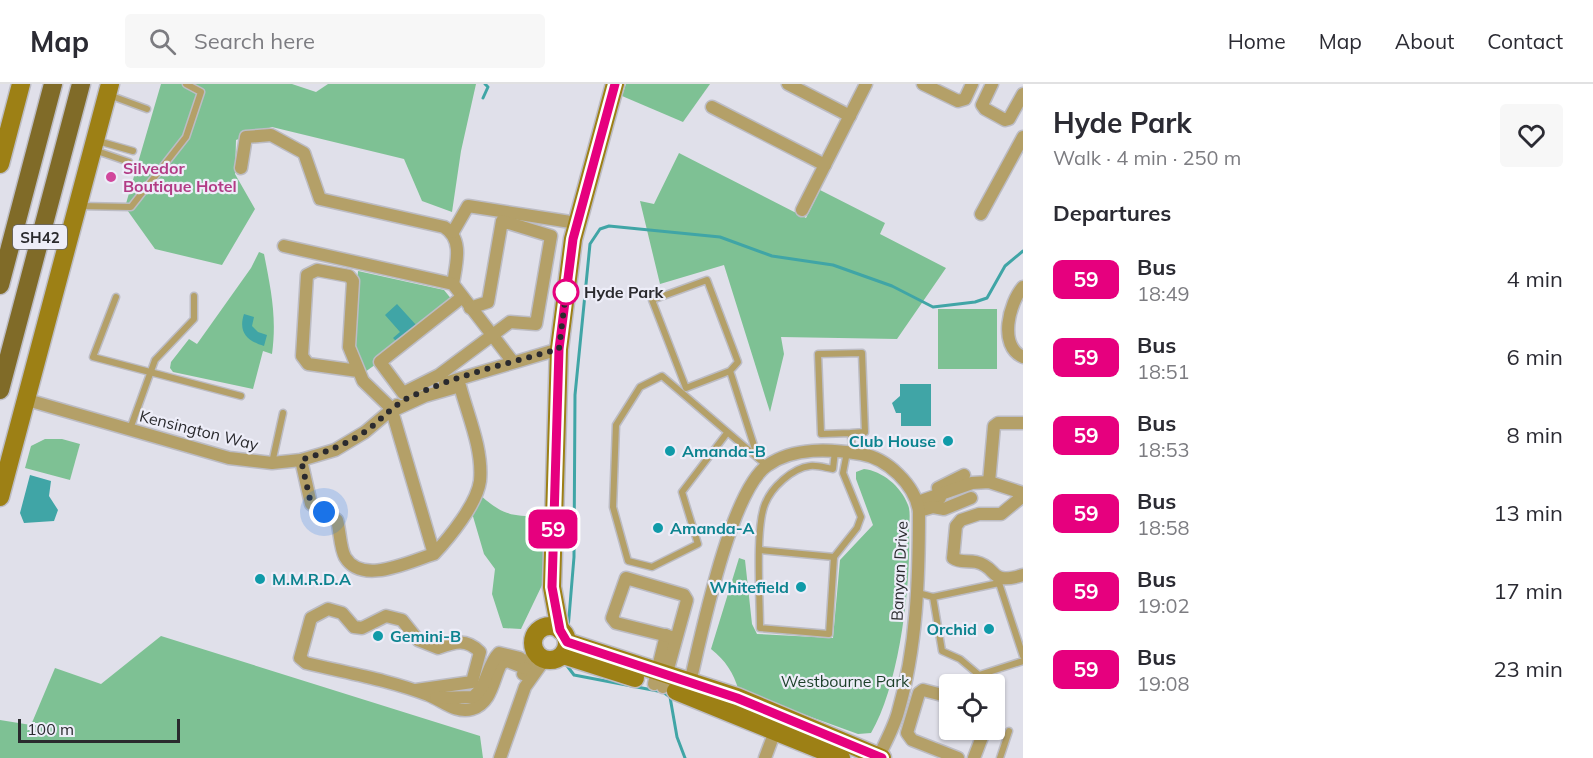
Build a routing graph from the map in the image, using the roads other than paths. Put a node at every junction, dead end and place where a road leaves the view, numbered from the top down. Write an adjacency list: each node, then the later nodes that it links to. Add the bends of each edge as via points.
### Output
1 (21, 84): 20 (street)
2 (53, 84): 30 (main road, SH42)
3 (81, 84): 42 (main road, SH42)
4 (186, 84): 23 (lane, via 201,92 186,137 131,207)
5 (614, 84): 26 (street)
6 (788, 84): 15 (street)
7 (866, 84): 15 (street)
8 (923, 84): 9 (street, via 958,101 965,99)
9 (972, 84)
10 (992, 84): 12 (street, via 982,105 1005,120)
11 (108, 89): 14 (lane); 17 (street)
12 (1023, 94)
13 (712, 107): 21 (street)
14 (147, 109)
15 (850, 116): 21 (street)
16 (1023, 137): 25 (street)
17 (93, 144): 18 (lane); 19 (lane); 23 (street)
18 (134, 151)
19 (129, 162)
20 (0, 164)
21 (825, 165): 24 (street)
22 (241, 168): 27 (street, via 246,137 271,135 304,153 320,199 436,223)
23 (77, 206): 44 (street)
24 (802, 210)
25 (981, 214)
26 (577, 224): 27 (street, via 468,206); 36 (street)
27 (453, 232): 29 (street, via 457,255)
28 (284, 246): 29 (street)
29 (453, 284): 34 (street)
30 (0, 285)
31 (1023, 287): 37 (street, via 1011,315 1008,337 1012,348)
32 (194, 296): 41 (lane, via 194,319 155,360)
33 (116, 297): 41 (lane, via 93,357)
34 (466, 303): 35 (street); 35 (street, via 380,362 403,393 439,375); 35 (street, via 488,302 502,221 551,236 536,324 510,322)
35 (492, 335): 38 (street)
36 (559, 349): 38 (street, Kensington Way); 70 (street, via 552,587)
37 (1023, 357)
38 (513, 362): 45 (street, Kensington Way, via 457,378)
39 (358, 371): 39 (street, via 350,347 353,281 350,276 318,270 307,275 302,356 308,364); 45 (street)
40 (730, 371): 40 (lane, via 686,388 652,300 707,280 738,362); 53 (lane)
41 (150, 372): 43 (lane); 48 (lane)
42 (0, 390)
43 (241, 396)
44 (24, 399): 48 (street, Kensington Way); 59 (street)
45 (391, 408): 52 (street, Kensington Way, via 365,432 334,450)
46 (283, 413): 54 (lane)
47 (1023, 423): 56 (street, via 994,426)
48 (130, 429): 54 (street, Kensington Way, via 229,458)
49 (727, 433): 49 (lane, via 662,376 640,387 616,425 613,507 628,561 652,567 698,544 682,492); 53 (lane)
50 (851, 433): 50 (lane, via 865,432 862,353 818,354 821,434); 51 (lane)
51 (845, 451): 53 (street, Banyan Drive, via 796,452); 61 (street, Banyan Drive, via 886,464 907,484); 63 (lane, via 833,469 809,466 793,472 770,496 761,522); 65 (lane, via 843,473 861,517)
52 (301, 460): 54 (street, Kensington Way); 64 (street, via 311,504 338,520 345,557 359,569 376,571)
53 (762, 462): 76 (street, via 722,559 703,619)
54 (272, 463)
55 (964, 475): 57 (street, via 941,485)
56 (989, 482): 57 (street); 58 (street)
57 (939, 494): 61 (street); 62 (street)
58 (1023, 494): 66 (street, via 1001,514 979,514 961,520 956,526 952,558 978,562 1000,579)
59 (0, 497)
60 (970, 498): 62 (street)
61 (918, 507): 62 (street); 67 (street, Banyan Drive)
62 (944, 508)
63 (760, 550): 65 (lane); 65 (lane, via 760,628 829,634)
64 (434, 554): 64 (street, via 392,411 460,386 476,443 480,481 451,536)
65 (834, 558)
66 (1023, 575)
67 (918, 593): 68 (lane); 86 (street, Banyan Drive, via 898,713)
68 (933, 597): 71 (lane, via 999,583); 72 (lane, via 942,651 960,659 979,675)
69 (671, 637): 69 (street, via 616,623 612,618 626,578 684,595 687,600); 74 (street)
70 (546, 649): 73 (street); 73 (street, via 494,651); 74 (street); 75 (street); 75 (street, via 523,672)
71 (1023, 656)
72 (1023, 661)
73 (495, 666): 77 (street, via 483,688 472,697 435,698)
74 (660, 680): 76 (street)
75 (525, 687): 83 (street)
76 (689, 689): 79 (street)
77 (416, 690): 77 (street, via 472,682 480,652 459,640 438,648 418,640 402,620 387,616 362,628 354,627 342,613 328,609 311,618 300,658 306,663)
78 (939, 694): 87 (street, via 923,690 920,693 907,733 912,740)
79 (778, 722): 82 (street); 84 (street)
80 (1009, 731): 89 (lane)
81 (981, 740): 88 (street)
82 (823, 748): 85 (street); 86 (street)
83 (500, 758)
84 (765, 758)
85 (841, 758)
86 (880, 758)
87 (958, 758)
88 (974, 758)
89 (1000, 758)

